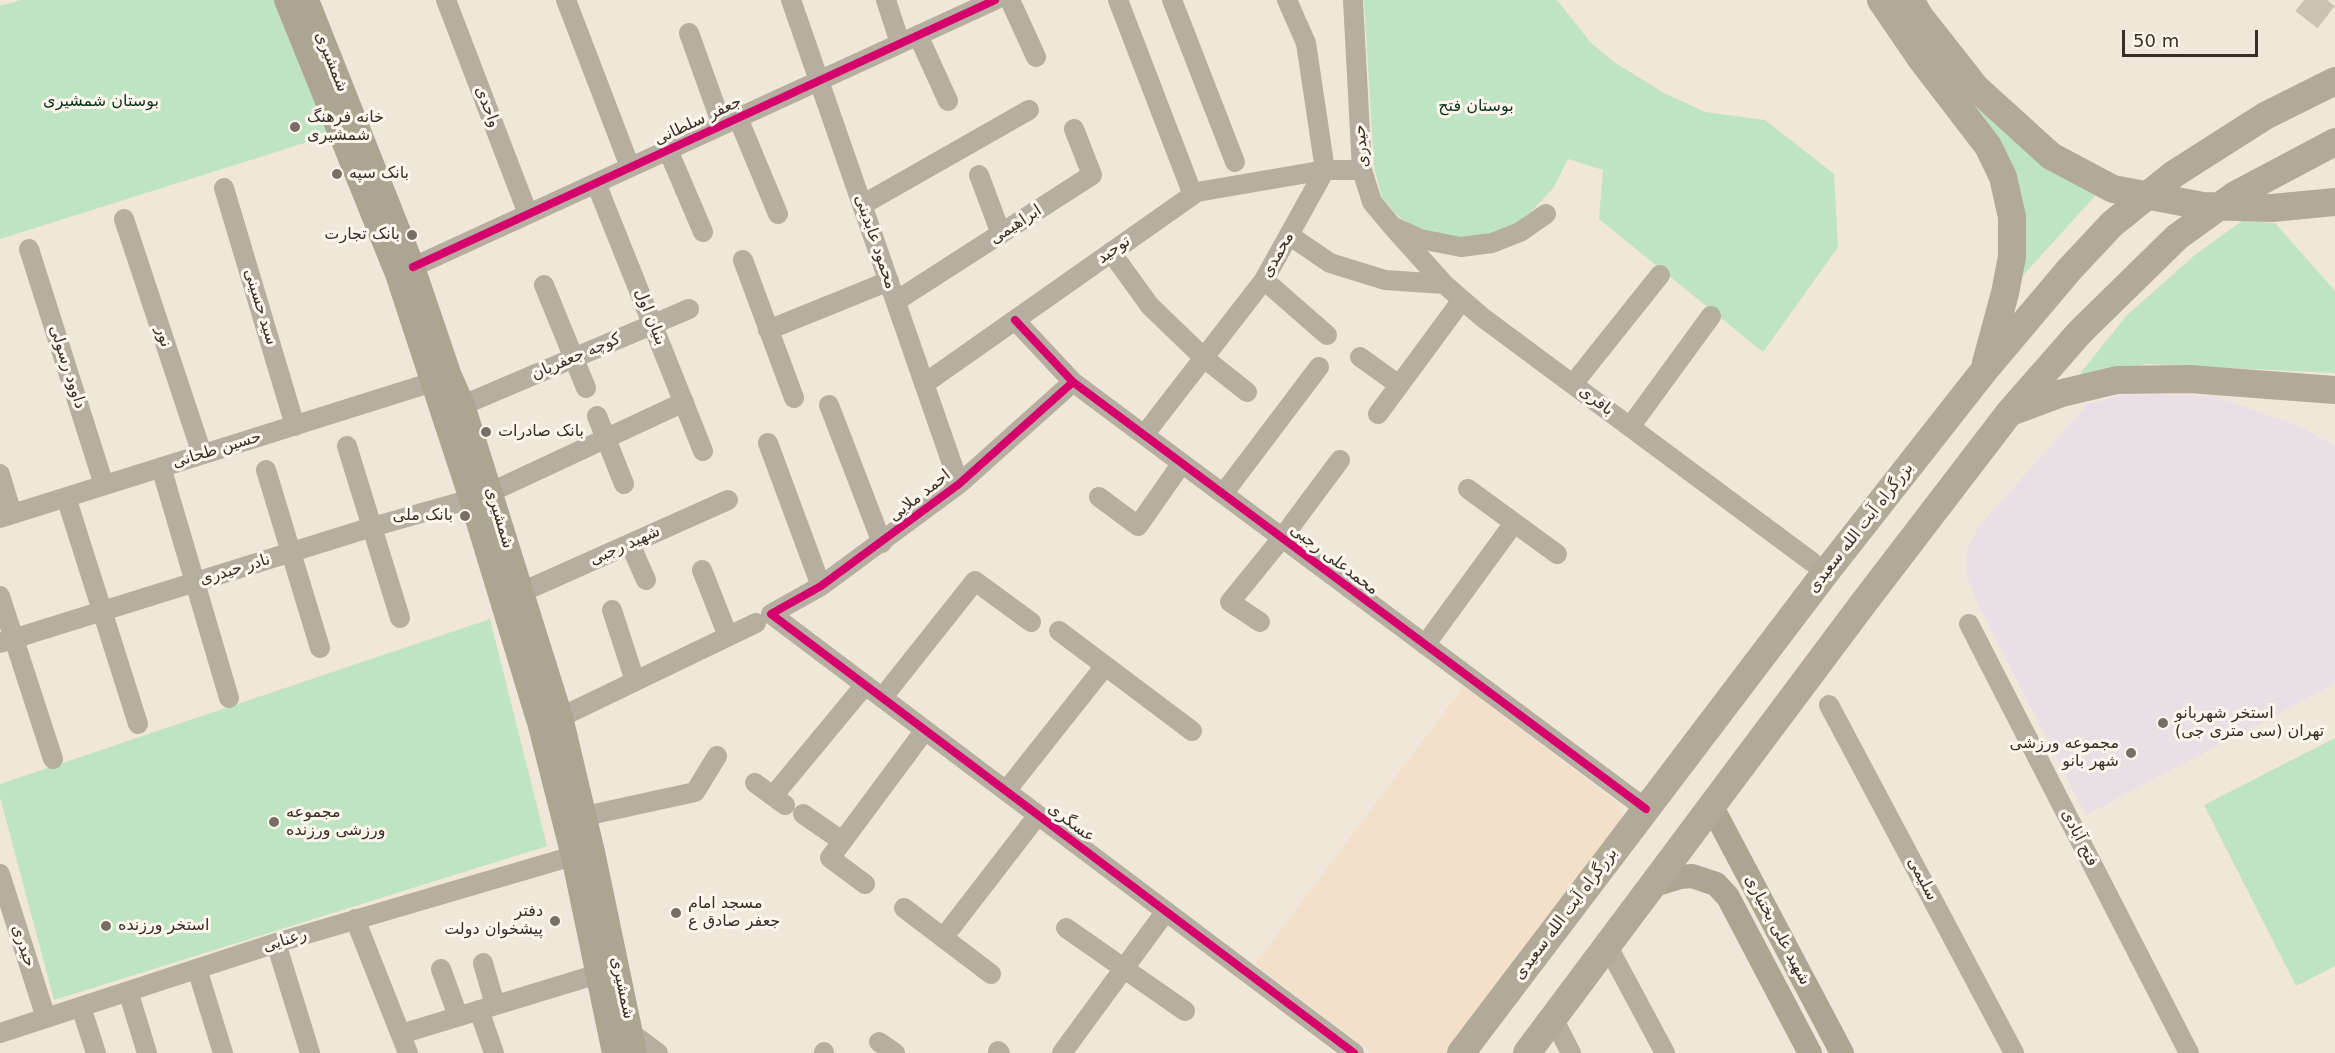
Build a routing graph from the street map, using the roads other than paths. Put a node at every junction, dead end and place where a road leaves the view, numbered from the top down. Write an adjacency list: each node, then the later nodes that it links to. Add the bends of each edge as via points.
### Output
1 (286, 0): 47 (main road, شمشیری)
2 (307, 0): 47 (main road, شمشیری)
3 (446, 0): 36 (street, واحدی)
4 (566, 0): 27 (street)
5 (791, 0): 18 (street, محمود عابدینی)
6 (886, 0): 16 (street)
7 (995, 0): 16 (street, جعفر سلطانی)
8 (1010, 0): 17 (street)
9 (1118, 0): 33 (street)
10 (1172, 0): 26 (street)
11 (1287, 0): 28 (street, via 1306,43)
12 (1353, 0): 29 (street, حیدری)
13 (1881, 0): 65 (highway, via 1988,146 2003,177 2012,217 2012,257)
14 (1910, 0): 34 (highway, bridge, via 1975,87 2051,156 2113,189 2203,206 2272,208)
15 (689, 33): 22 (street)
16 (909, 39): 18 (street, جعفر سلطانی); 20 (street)
17 (1036, 57)
18 (819, 80): 22 (street, جعفر سلطانی); 35 (street, محمود عابدینی)
19 (2335, 81): 65 (highway, بزرگراه آیت الله سعیدی, via 2218,144 2112,224)
20 (948, 101)
21 (1029, 110): 35 (street)
22 (730, 122): 25 (street, جعفر سلطانی); 37 (street)
23 (1074, 129): 42 (street, ابراهیمی, via 1092,175)
24 (2335, 142): 78 (highway, via 2235,195 2176,237 2080,332)
25 (668, 150): 27 (street, جعفر سلطانی); 41 (street)
26 (1235, 162)
27 (630, 167): 31 (street, جعفر سلطانی)
28 (1325, 170): 29 (street, توحید); 33 (street, توحید); 43 (street, محمدی)
29 (1362, 170): 40 (street, حیدری, via 1372,202)
30 (979, 175): 42 (street)
31 (596, 183): 36 (street, جعفر سلطانی); 58 (street, بنیان اول)
32 (224, 188): 81 (street, سید حسینی)
33 (1193, 195): 45 (street, توحید)
34 (2335, 202)
35 (862, 205): 50 (street, محمود عابدینی)
36 (528, 214): 47 (street, جعفر سلطانی)
37 (778, 214)
38 (1546, 214): 40 (street, حیدری, via 1520,232 1492,243 1461,247 1420,239)
39 (124, 219): 88 (street, نور)
40 (1392, 226): 51 (street, باقری)
41 (703, 232)
42 (1001, 234): 54 (street, ابراهیمی)
43 (1289, 235): 49 (street, محمدی); 51 (street, via 1330,263 1374,277)
44 (30, 249): 96 (street, داوود رسولی)
45 (1111, 252): 57 (street, توحید); 63 (street, via 1149,306)
46 (743, 260): 59 (street)
47 (405, 271): 66 (main road, شمشیری)
48 (1660, 275): 69 (street)
49 (1264, 280): 60 (street); 63 (street, محمدی)
50 (889, 281): 54 (street, محمود عابدینی); 59 (street)
51 (1444, 284): 53 (street, باقری)
52 (544, 285): 61 (street)
53 (1462, 300): 69 (street, باقری); 70 (street)
54 (896, 301): 68 (street, محمود عابدینی)
55 (689, 309): 58 (street, کوچه جعفریان)
56 (1711, 316): 82 (street)
57 (1015, 320): 67 (street, محمدعلی رجبی); 68 (street, توحید)
58 (654, 324): 61 (street, کوچه جعفریان); 75 (street, بنیان اول)
59 (768, 330): 74 (street)
60 (1327, 335)
61 (574, 357): 71 (street); 77 (street, کوچه جعفریان)
62 (1359, 357): 70 (street)
63 (1204, 358): 73 (street); 83 (street, محمدی)
64 (1319, 367): 98 (street)
65 (1983, 372): 145 (highway, بزرگراه آیت الله سعیدی)
66 (442, 379): 77 (main road, شمشیری); 81 (street, حسین طحانی)
67 (1073, 382): 83 (street, محمدعلی رجبی); 95 (street, احمد ملایی)
68 (924, 384): 95 (street, محمود عابدینی)
69 (1573, 384): 82 (street, باقری)
70 (1399, 385): 79 (street)
71 (586, 388)
72 (2335, 390): 78 (highway, via 2189,379 2117,380 2062,393)
73 (1247, 392)
74 (794, 398)
75 (684, 402): 84 (street, نادر حیدری); 87 (street, بنیان اول)
76 (829, 405): 107 (street)
77 (454, 409): 99 (main road, شمشیری)
78 (2010, 413): 144 (highway)
79 (1378, 414)
80 (597, 416): 84 (street)
81 (295, 426): 88 (street, حسین طحانی)
82 (1630, 427): 111 (street, باقری)
83 (1144, 435): 90 (street, محمدعلی رجبی)
84 (607, 439): 94 (street); 99 (street, نادر حیدری)
85 (768, 443): 115 (street)
86 (347, 446): 105 (street)
87 (703, 451)
88 (202, 454): 91 (street, حسین طحانی)
89 (1340, 460): 106 (street)
90 (1182, 463): 98 (street, محمدعلی رجبی); 101 (street, via 1138,526)
91 (161, 467): 96 (street, حسین طحانی); 114 (street)
92 (266, 470): 109 (street)
93 (0, 474): 103 (street)
94 (624, 484)
95 (959, 484): 107 (street, احمد ملایی)
96 (104, 485): 100 (street, حسین طحانی)
97 (1468, 489): 104 (street)
98 (1223, 494): 106 (street, محمدعلی رجبی)
99 (481, 495): 105 (street, نادر حیدری); 117 (main road, شمشیری)
100 (66, 497): 103 (street, حسین طحانی); 119 (street)
101 (1099, 497)
102 (728, 500): 108 (street, شهید رجبی)
103 (6, 516)
104 (1514, 523): 110 (street); 128 (street)
105 (372, 527): 109 (street, نادر حیدری); 120 (street)
106 (1282, 538): 123 (street, via 1230,602); 128 (street, محمدعلی رجبی)
107 (882, 543): 115 (street, احمد ملایی)
108 (630, 544): 113 (street); 117 (street, شهید رجبی)
109 (290, 552): 114 (street, نادر حیدری); 129 (street)
110 (1557, 554)
111 (1812, 562)
112 (702, 570): 126 (street)
113 (645, 580)
114 (195, 582): 119 (street, نادر حیدری); 133 (street)
115 (821, 586): 121 (street, احمد ملایی)
116 (0, 596): 127 (street)
117 (512, 596): 136 (main road, شمشیری)
118 (612, 610): 131 (street)
119 (103, 611): 127 (street, نادر حیدری); 137 (street)
120 (400, 618)
121 (764, 619): 126 (street, احمد ملایی); 132 (street, عسگری)
122 (1032, 622): 134 (street, via 975,581)
123 (1260, 622)
124 (1969, 624): 193 (street, فتح آبادی)
125 (1059, 631): 130 (street)
126 (728, 636): 131 (street, احمد ملایی)
127 (7, 641): 141 (street)
128 (1425, 645): 145 (street, محمدعلی رجبی)
129 (321, 648)
130 (1105, 666): 139 (street); 143 (street)
131 (635, 681): 136 (street, احمد ملایی)
132 (865, 685): 134 (street, عسگری); 142 (street, via 779,801)
133 (229, 698)
134 (882, 698): 138 (street, عسگری)
135 (1829, 705): 192 (street, سلیمی)
136 (551, 721): 148 (main road, شمشیری)
137 (138, 724)
138 (925, 730): 143 (street, عسگری); 149 (street)
139 (1192, 731)
140 (717, 756): 148 (street, via 695,792)
141 (52, 759)
142 (755, 783)
143 (1006, 791): 147 (street, عسگری)
144 (1712, 807): 153 (highway); 191 (main road, شهید علی بختیاری)
145 (1646, 809): 186 (highway, بزرگراه آیت الله سعیدی)
146 (803, 814): 149 (street)
147 (1038, 815): 155 (street, عسگری); 158 (street)
148 (574, 818): 150 (main road, شمشیری)
149 (842, 841): 152 (street, via 830,858)
150 (583, 854): 156 (street, رعنایی); 165 (main road, شمشیری)
151 (0, 874): 172 (street, حیدری)
152 (865, 884)
153 (1651, 886): 160 (highway); 190 (main road, شهید علی بختیاری, via 1680,877 1716,884 1728,897)
154 (904, 908): 158 (street)
155 (1166, 911): 162 (street); 185 (street, عسگری)
156 (355, 919): 159 (street, رعنایی); 175 (street)
157 (1066, 928): 162 (street)
158 (943, 938): 166 (street)
159 (276, 943): 163 (street, رعنایی); 180 (street)
160 (1607, 945): 173 (highway); 189 (street)
161 (483, 963): 169 (street)
162 (1124, 968): 170 (street); 184 (street)
163 (198, 969): 167 (street, رعنایی); 179 (street)
164 (441, 969): 171 (street)
165 (608, 971): 169 (street); 176 (main road, شمشیری)
166 (991, 974)
167 (128, 992): 168 (street, رعنایی); 178 (street)
168 (81, 1007): 172 (street, رعنایی); 177 (street)
169 (487, 1008): 171 (street); 182 (street)
170 (1185, 1011)
171 (458, 1016): 175 (street)
172 (46, 1018): 174 (street, رعنایی)
173 (1553, 1018): 187 (highway); 188 (street)
174 (0, 1033)
175 (401, 1034): 181 (street)
176 (623, 1044): 183 (street)
177 (96, 1053)
178 (147, 1053)
179 (223, 1053)
180 (310, 1053)
181 (408, 1053)
182 (494, 1053)
183 (658, 1053)
184 (1062, 1053)
185 (1354, 1053)
186 (1461, 1053)
187 (1527, 1053)
188 (1572, 1053)
189 (1665, 1053)
190 (1810, 1053)
191 (1842, 1053)
192 (2014, 1053)
193 (2189, 1053)

